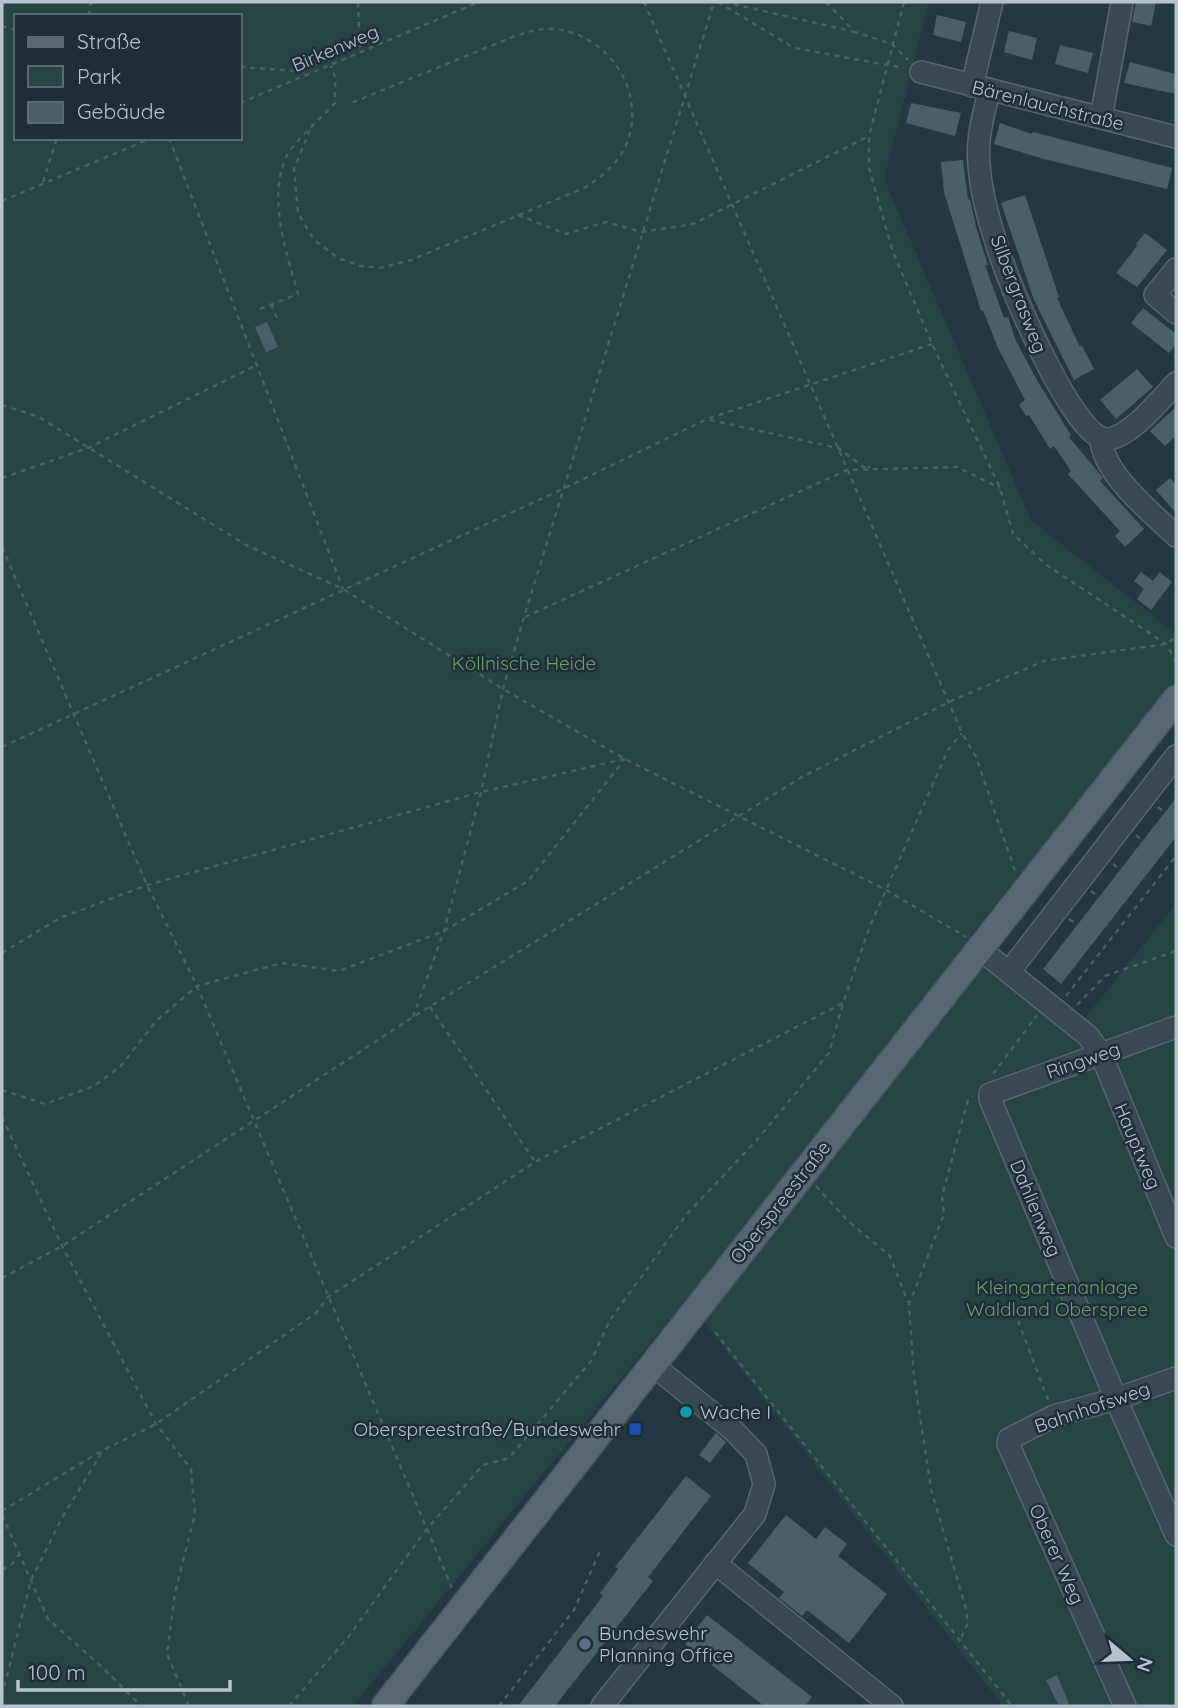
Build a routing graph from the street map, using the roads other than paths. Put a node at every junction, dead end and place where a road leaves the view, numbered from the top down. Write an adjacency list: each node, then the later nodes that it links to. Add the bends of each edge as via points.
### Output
1 (992, 2): 4 (street, Silbergrasweg)
2 (1122, 2): 5 (street)
3 (920, 72): 4 (street, Bärenlauchstraße)
4 (980, 88): 5 (street, Bärenlauchstraße); 10 (street, Silbergrasweg, via 979,164 1003,263 1046,363 1072,407 1093,435)
5 (1101, 118): 6 (street, Bärenlauchstraße)
6 (1176, 137)
7 (1176, 269): 8 (street, via 1155,295)
8 (1176, 313)
9 (1176, 383): 10 (street, via 1129,429 1117,437)
10 (1101, 438): 11 (street, Silbergrasweg, via 1104,457 1133,495)
11 (1176, 536)
12 (1176, 699): 14 (main road, Oberspreestraße)
13 (1176, 756): 15 (street)
14 (980, 949): 15 (street, Hauptweg); 20 (main road, Oberspreestraße)
15 (1009, 972): 17 (street, Hauptweg, via 1088,1037)
16 (1176, 1027): 17 (street, Ringweg)
17 (1101, 1054): 18 (street, Ringweg); 19 (street, Hauptweg)
18 (985, 1088): 22 (street, Dahlienweg)
19 (1176, 1237)
20 (654, 1366): 25 (street, via 756,1454 764,1484 755,1514); 26 (main road, Oberspreestraße)
21 (1176, 1378): 22 (street, Bahnhofsweg)
22 (1116, 1399): 23 (street, Bahnhofsweg, via 1054,1416); 24 (street, Dahlienweg)
23 (1009, 1439): 29 (street, Oberer Weg)
24 (1176, 1535)
25 (715, 1563): 27 (street); 28 (street)
26 (385, 1706)
27 (602, 1706)
28 (892, 1706)
29 (1125, 1706)

